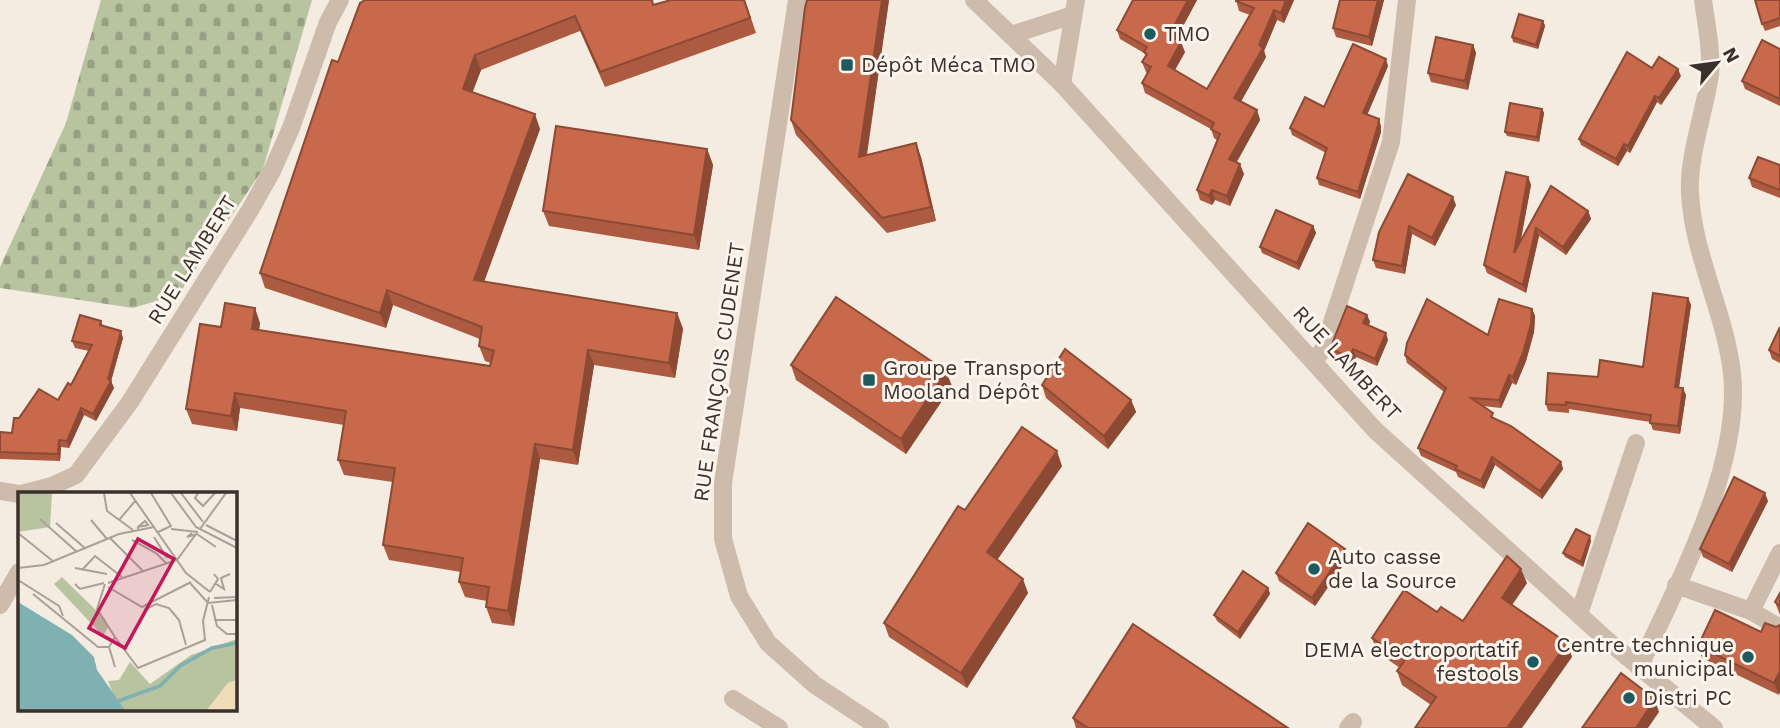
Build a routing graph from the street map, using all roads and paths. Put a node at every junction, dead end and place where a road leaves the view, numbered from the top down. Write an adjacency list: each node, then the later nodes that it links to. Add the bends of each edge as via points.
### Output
1 (340, 0): 11 (street, RUE LAMBERT, via 286,138 250,210 130,402)
2 (797, 0): 26 (street, RUE FRANÇOIS CUDENET, via 723,483 723,539 739,596 768,643 815,685)
3 (974, 0): 7 (street, RUE LAMBERT)
4 (1407, 0): 9 (street, via 1391,142 1323,350)
5 (1703, 0): 18 (street, via 1710,70 1689,192 1728,348 1733,399 1724,462 1703,526)
6 (1074, 8): 7 (street); 8 (street)
7 (1011, 35): 8 (street, RUE LAMBERT)
8 (1062, 83): 9 (street, RUE LAMBERT)
9 (1313, 361): 21 (street, RUE LAMBERT, via 1375,430)
10 (1636, 443): 21 (street)
11 (76, 475): 13 (street); 14 (street, RUE LAMBERT)
12 (0, 491): 15 (street)
13 (28, 492)
14 (66, 492)
15 (18, 494)
16 (1780, 553): 20 (street)
17 (18, 574): 19 (street)
18 (1676, 585): 20 (street); 23 (street)
19 (0, 605)
20 (1751, 611): 22 (street)
21 (1579, 614): 23 (street, RUE LAMBERT)
22 (1780, 628)
23 (1639, 668): 27 (street, RUE LAMBERT)
24 (733, 699): 25 (street)
25 (779, 728)
26 (880, 728)
27 (1714, 728)

